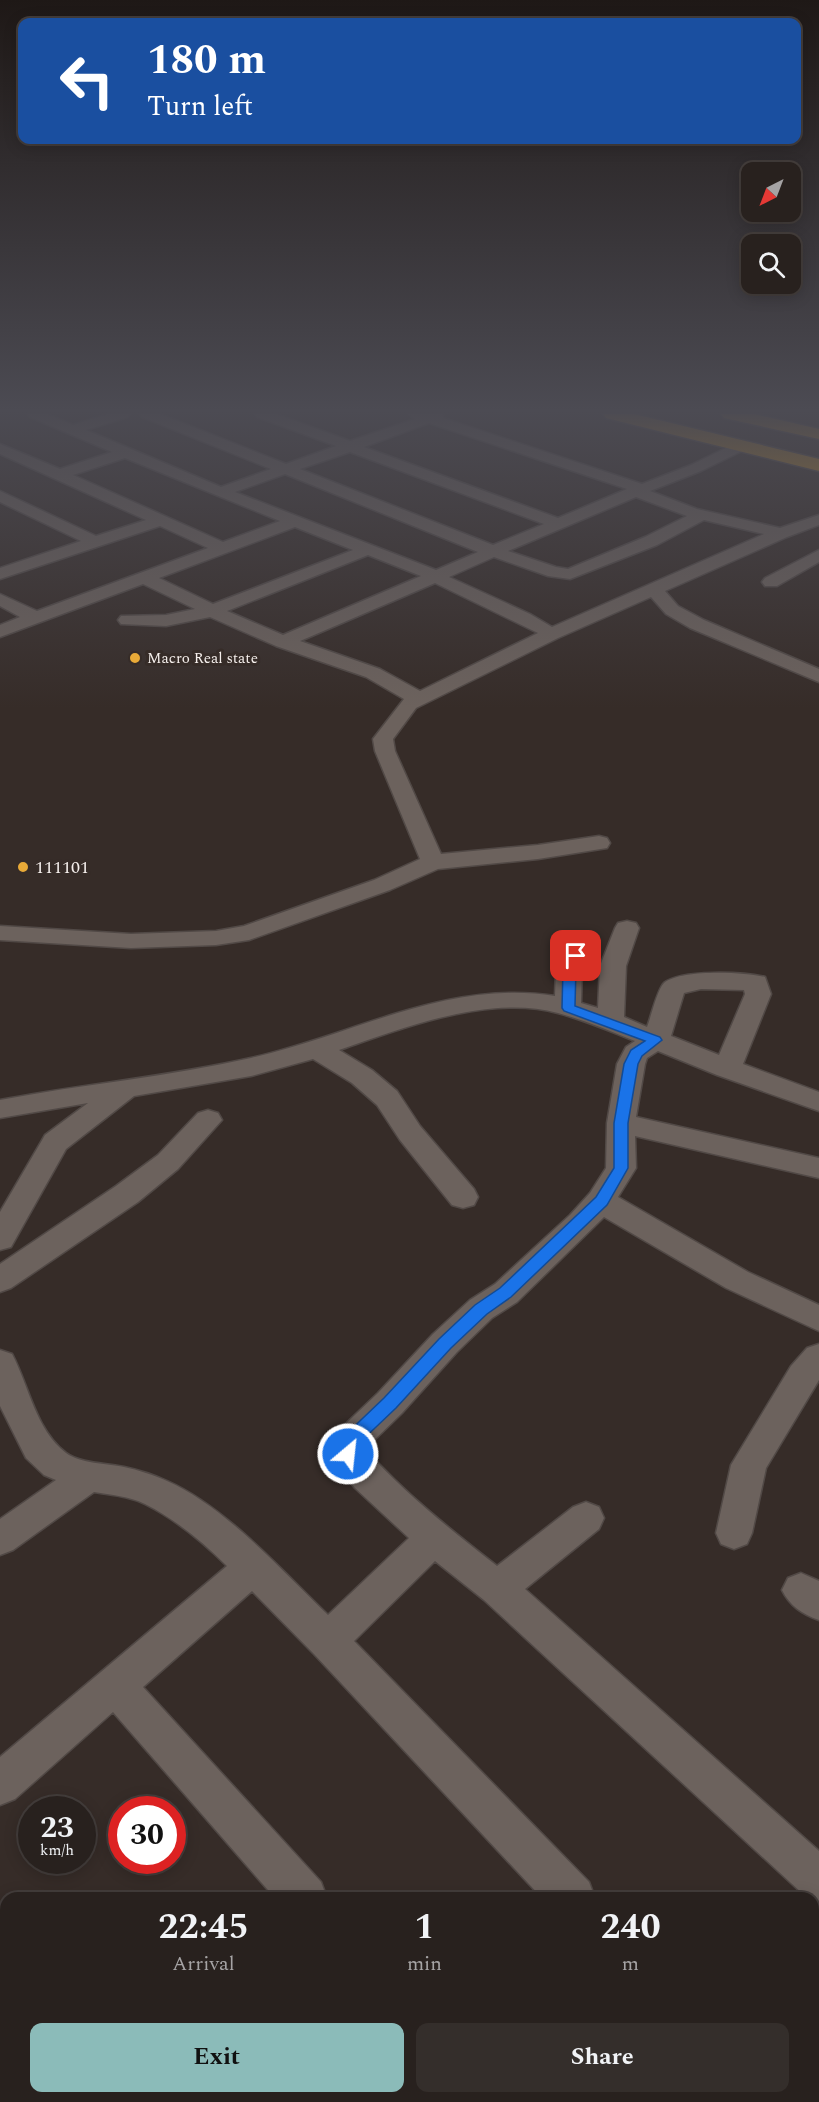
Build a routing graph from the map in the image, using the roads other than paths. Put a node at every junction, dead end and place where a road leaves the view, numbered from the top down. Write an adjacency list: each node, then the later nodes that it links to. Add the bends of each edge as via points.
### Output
1 (33, 512): 13 (street)
2 (144, 512): 8 (street)
3 (272, 512): 10 (street)
4 (392, 512): 16 (street)
5 (528, 512): 11 (street)
6 (589, 512): 11 (street)
7 (695, 513): 12 (street); 16 (street, via 698,518 692,522 570,574)
8 (161, 520): 13 (street); 14 (street)
9 (819, 520): 12 (street)
10 (295, 521): 14 (street); 15 (street)
11 (560, 524): 16 (street)
12 (781, 533): 22 (street)
13 (95, 542): 18 (street)
14 (223, 549): 20 (street)
15 (369, 549): 19 (street); 24 (street)
16 (494, 552): 19 (street)
17 (819, 555): 21 (street)
18 (0, 574)
19 (436, 576): 28 (street); 29 (street)
20 (145, 578): 24 (street); 25 (street)
21 (771, 582)
22 (653, 588): 28 (street); 30 (street, via 672,610 698,624)
23 (0, 599): 25 (street)
24 (214, 611): 26 (street, via 173,620); 29 (street)
25 (36, 618): 27 (street)
26 (127, 620)
27 (0, 632)
28 (551, 634): 31 (street)
29 (283, 642): 31 (street, via 388,681 408,690)
30 (819, 676)
31 (418, 700): 33 (street, via 409,704 383,739)
32 (599, 843): 33 (street)
33 (433, 862): 35 (street, via 382,885 249,933 131,941)
34 (627, 928): 38 (street, via 613,966)
35 (0, 933)
36 (576, 956): 37 (street, via 569,968)
37 (568, 1008): 38 (street); 40 (street, via 522,1001 450,1006)
38 (610, 1022): 39 (street)
39 (656, 1040): 41 (street); 41 (street, via 673,989 680,985 707,981 756,983 758,994); 46 (street, via 636,1053 631,1064)
40 (315, 1049): 42 (street, via 253,1067); 48 (street, via 344,1063 388,1100 410,1134)
41 (727, 1069): 43 (street)
42 (126, 1088): 44 (street); 50 (street, via 55,1142)
43 (819, 1102)
44 (0, 1109)
45 (208, 1120): 51 (street, via 168,1162 127,1194)
46 (621, 1123): 47 (street); 49 (street, via 621,1168)
47 (817, 1160)
48 (463, 1197)
49 (602, 1201): 52 (street, via 737,1280); 58 (street, via 506,1293 481,1309 452,1336 347,1444 348,1454 368,1477)
50 (0, 1239)
51 (0, 1280)
52 (819, 1319)
53 (819, 1357): 57 (street, via 803,1375 749,1465)
54 (0, 1363): 55 (street, via 38,1448 56,1465)
55 (89, 1476): 59 (street); 60 (street, via 156,1492 214,1529)
56 (586, 1518): 61 (street)
57 (734, 1533)
58 (434, 1538): 61 (street); 62 (street)
59 (0, 1539)
60 (252, 1568): 62 (street); 63 (street)
61 (497, 1588): 65 (street)
62 (328, 1641): 67 (street)
63 (116, 1686): 64 (street); 66 (street)
64 (0, 1784)
65 (819, 1880)
66 (300, 1892)
67 (567, 1892)

